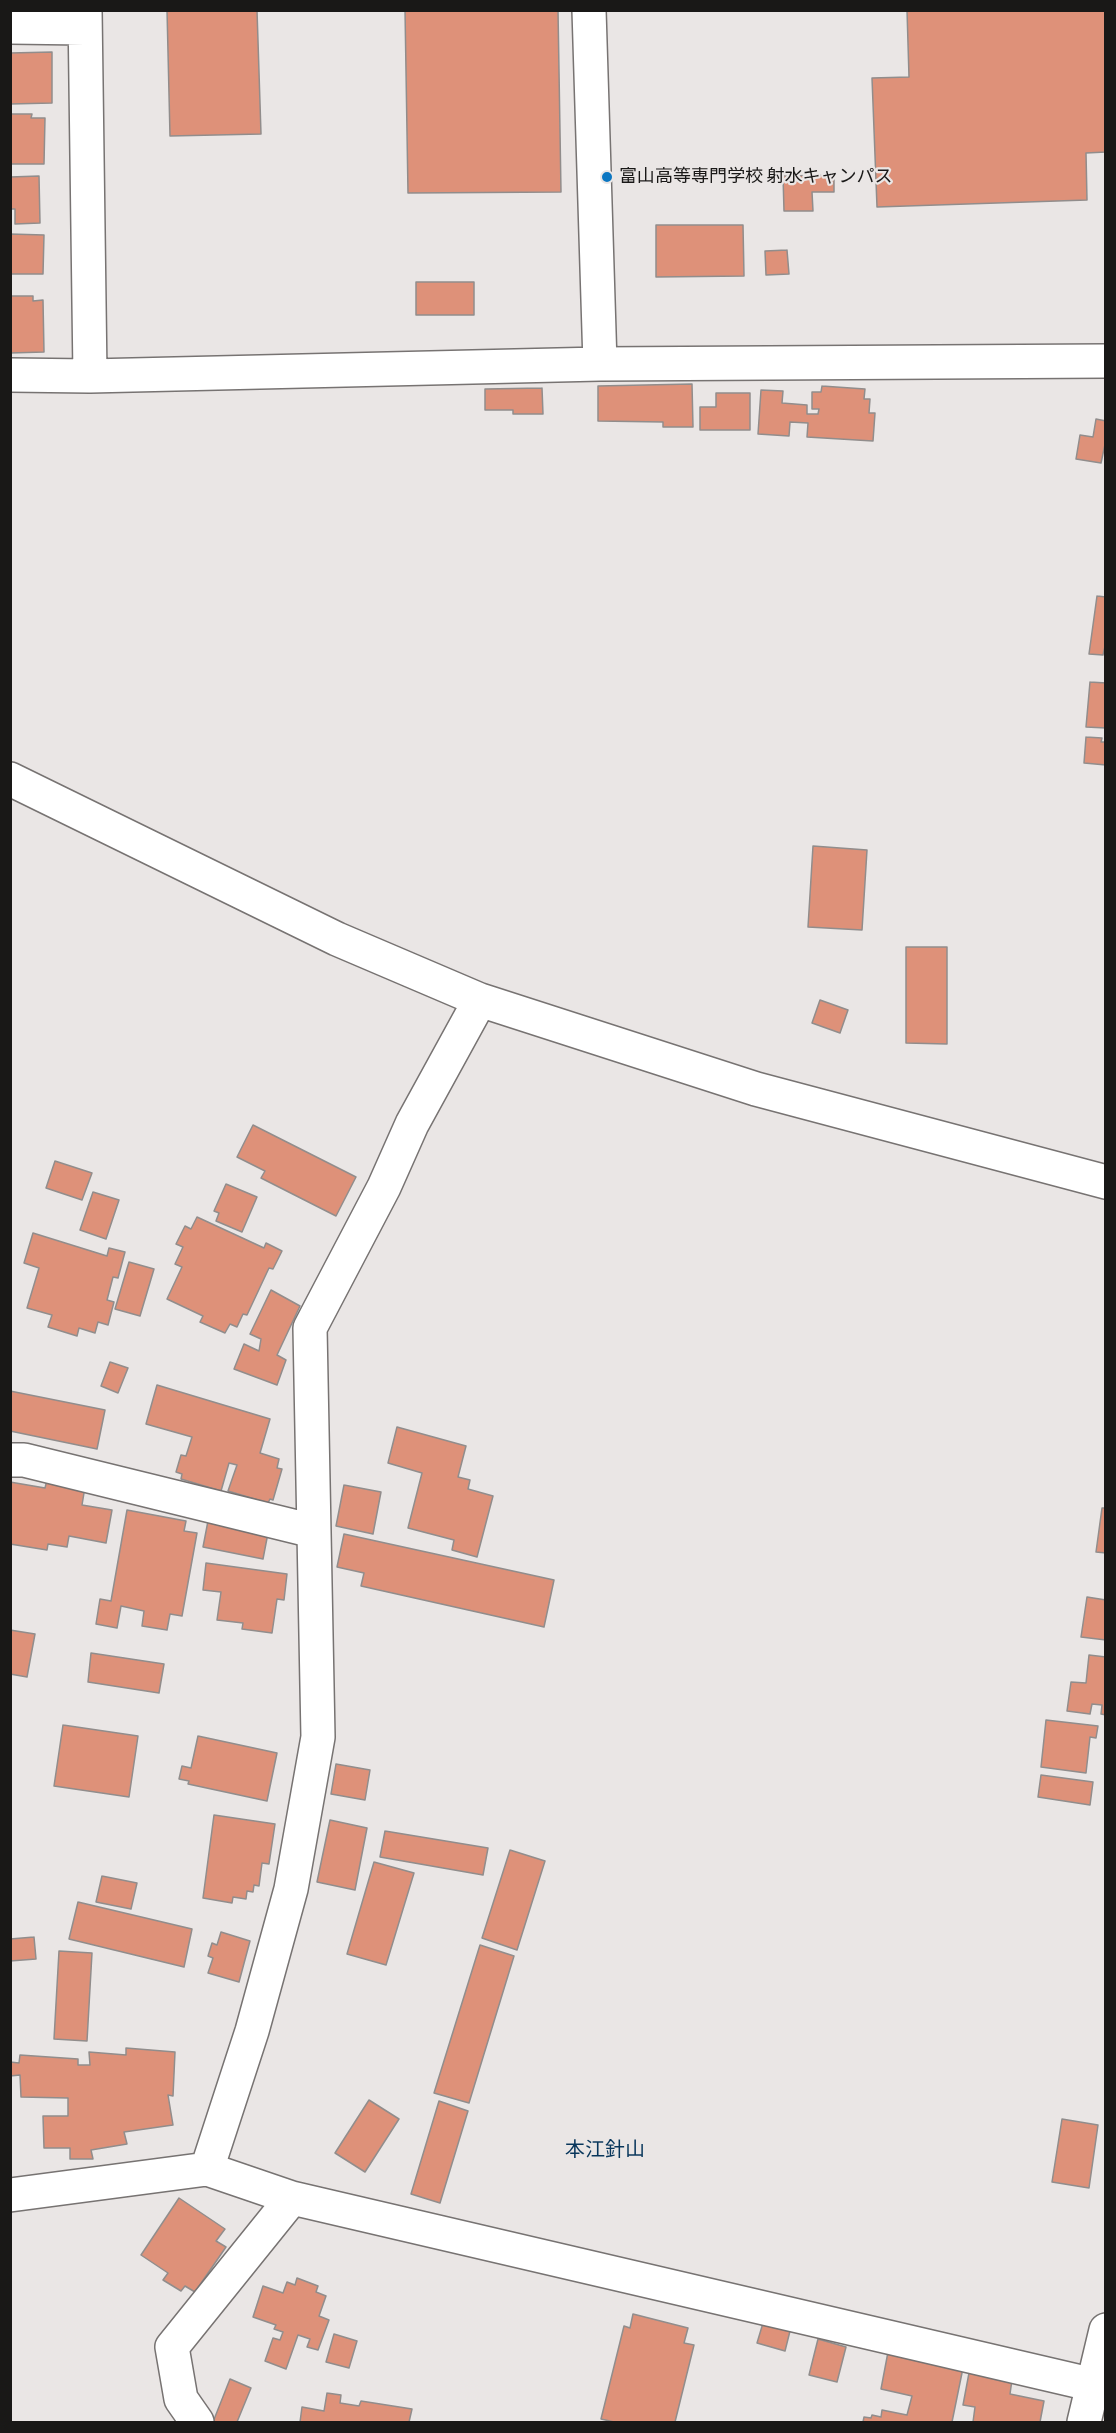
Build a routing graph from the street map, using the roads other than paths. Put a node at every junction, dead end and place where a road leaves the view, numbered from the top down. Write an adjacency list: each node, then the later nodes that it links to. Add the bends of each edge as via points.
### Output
1 (589, 10): 5 (street)
2 (85, 19): 3 (street); 7 (street)
3 (10, 27)
4 (1106, 361): 5 (street)
5 (600, 364): 7 (street)
6 (10, 375): 7 (street)
7 (90, 376)
8 (10, 779): 9 (street, via 338,939)
9 (480, 1000): 10 (street, via 756,1089); 12 (street, via 412,1124 384,1187 310,1328)
10 (1106, 1182)
11 (10, 1460): 12 (street, via 24,1460)
12 (313, 1531): 13 (street, via 318,1737 291,1890 252,2031)
13 (207, 2169): 14 (street); 15 (street)
14 (10, 2195)
15 (292, 2198): 17 (street); 18 (street, via 172,2347 181,2398)
16 (1106, 2330): 17 (street)
17 (1094, 2385): 19 (street)
18 (197, 2422)
19 (1084, 2422)

